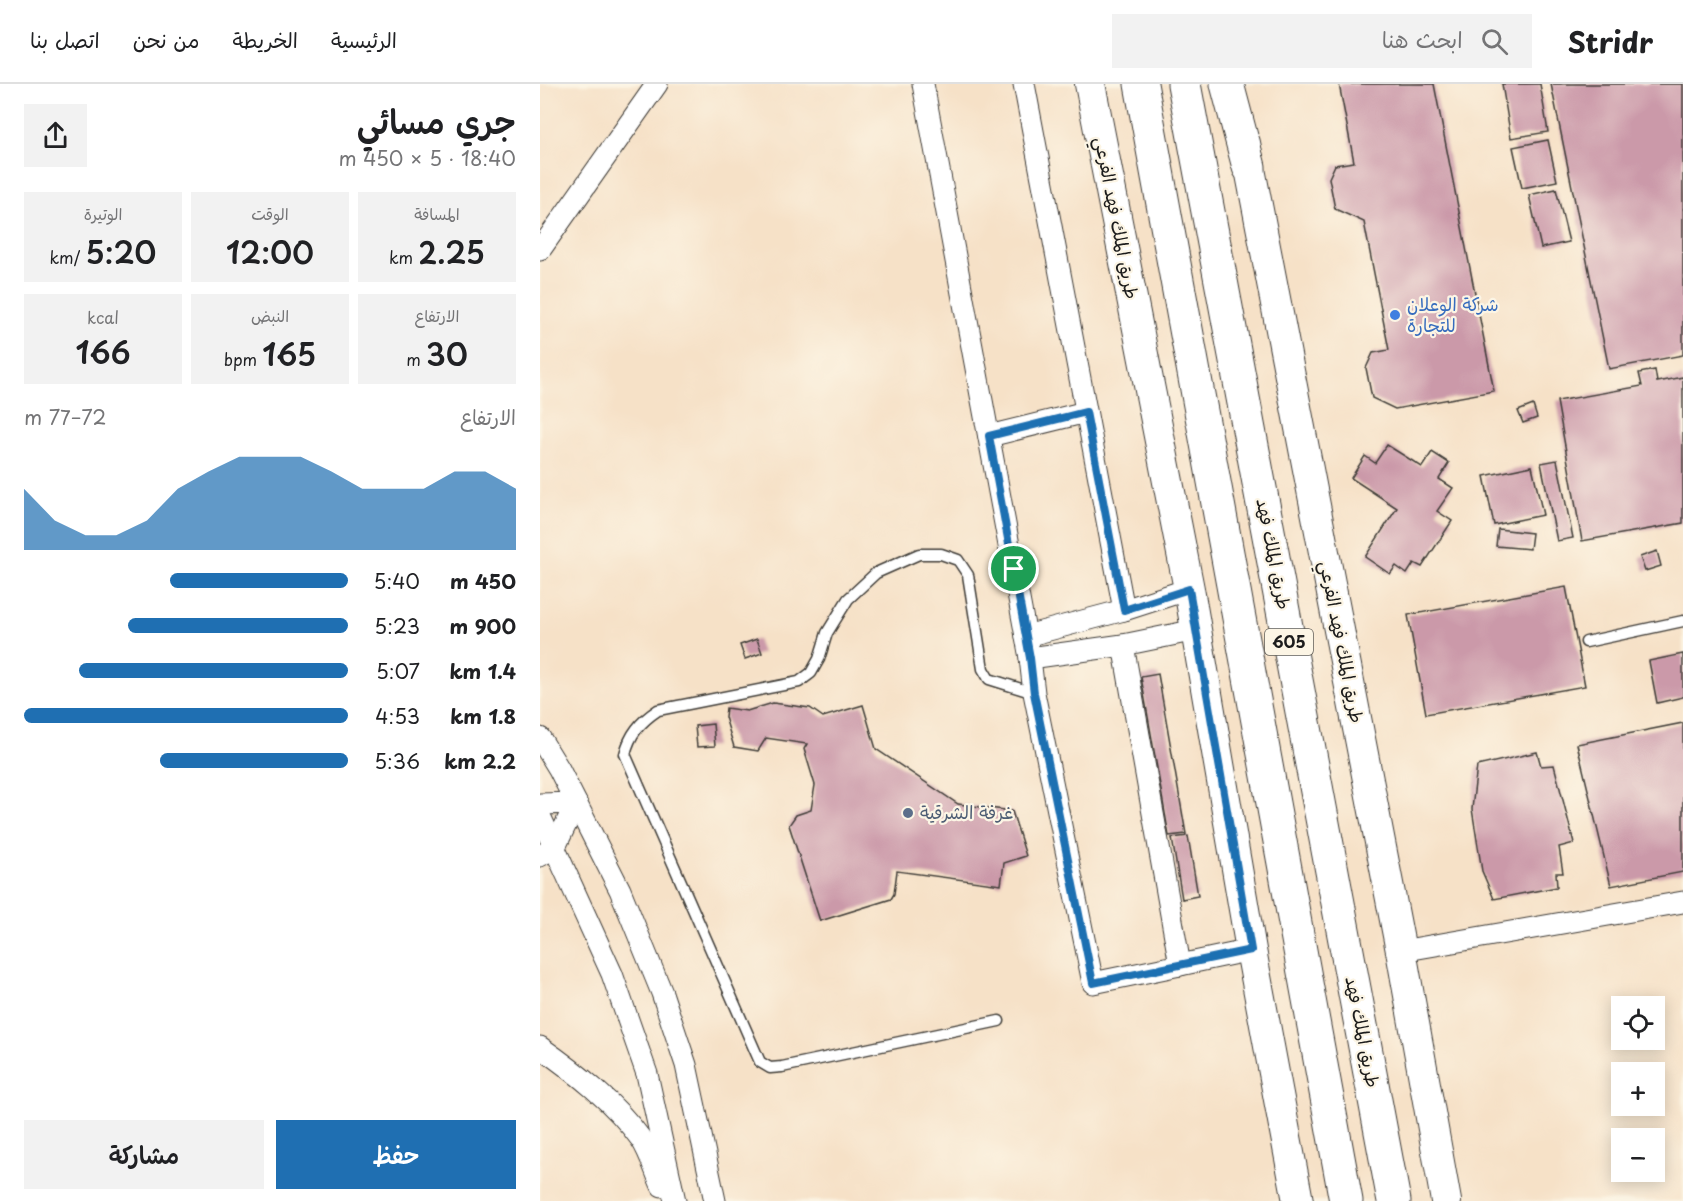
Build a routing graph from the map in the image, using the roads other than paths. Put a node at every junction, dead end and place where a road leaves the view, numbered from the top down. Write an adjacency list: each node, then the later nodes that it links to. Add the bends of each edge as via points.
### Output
1 (657, 84): 12 (street)
2 (923, 84): 14 (street)
3 (1024, 84): 13 (street)
4 (1090, 84): 15 (main road, طريق الملك فهد الفرعي)
5 (1133, 84): 11 (highway)
6 (1141, 84): 11 (highway, 605)
7 (1184, 84): 40 (highway, طريق الملك فهد / 605)
8 (1227, 84): 10 (highway)
9 (1233, 84): 10 (main road, طريق الملك فهد الفرعي)
10 (1249, 167): 31 (main road, طريق الملك فهد الفرعي)
11 (1164, 207): 39 (highway, 605)
12 (540, 250)
13 (1086, 412): 14 (street); 16 (street)
14 (989, 436): 19 (street)
15 (1189, 589): 16 (street); 18 (main road, طريق الملك فهد الفرعي)
16 (1124, 610): 19 (street)
17 (1683, 621): 20 (lane)
18 (1196, 630): 21 (street); 30 (main road, طريق الملك فهد الفرعي)
19 (1026, 636): 22 (street)
20 (1586, 642)
21 (1123, 645): 22 (street); 32 (street)
22 (1030, 658): 23 (street)
23 (1034, 693): 32 (street, via 1093,983); 33 (lane, via 989,679 983,669 968,575 958,560 941,554 920,554 876,573 848,599 827,633 811,673 799,682 658,710 642,720 625,754 760,1062 770,1068 782,1067)
24 (540, 738): 25 (street)
25 (576, 803): 26 (street); 28 (street); 38 (street, via 620,890 662,993 686,1065)
26 (540, 804)
27 (540, 816): 28 (street)
28 (548, 851): 37 (street, via 612,974 647,1074)
29 (1683, 902): 31 (street)
30 (1251, 950): 32 (street); 35 (main road, طريق الملك فهد الفرعي)
31 (1401, 951): 41 (main road, طريق الملك فهد الفرعي)
32 (1180, 965)
33 (999, 1021)
34 (540, 1047): 36 (street, via 608,1101 642,1140)
35 (1293, 1200)
36 (668, 1201)
37 (675, 1201)
38 (716, 1201)
39 (1346, 1201)
40 (1394, 1201)
41 (1446, 1201)

